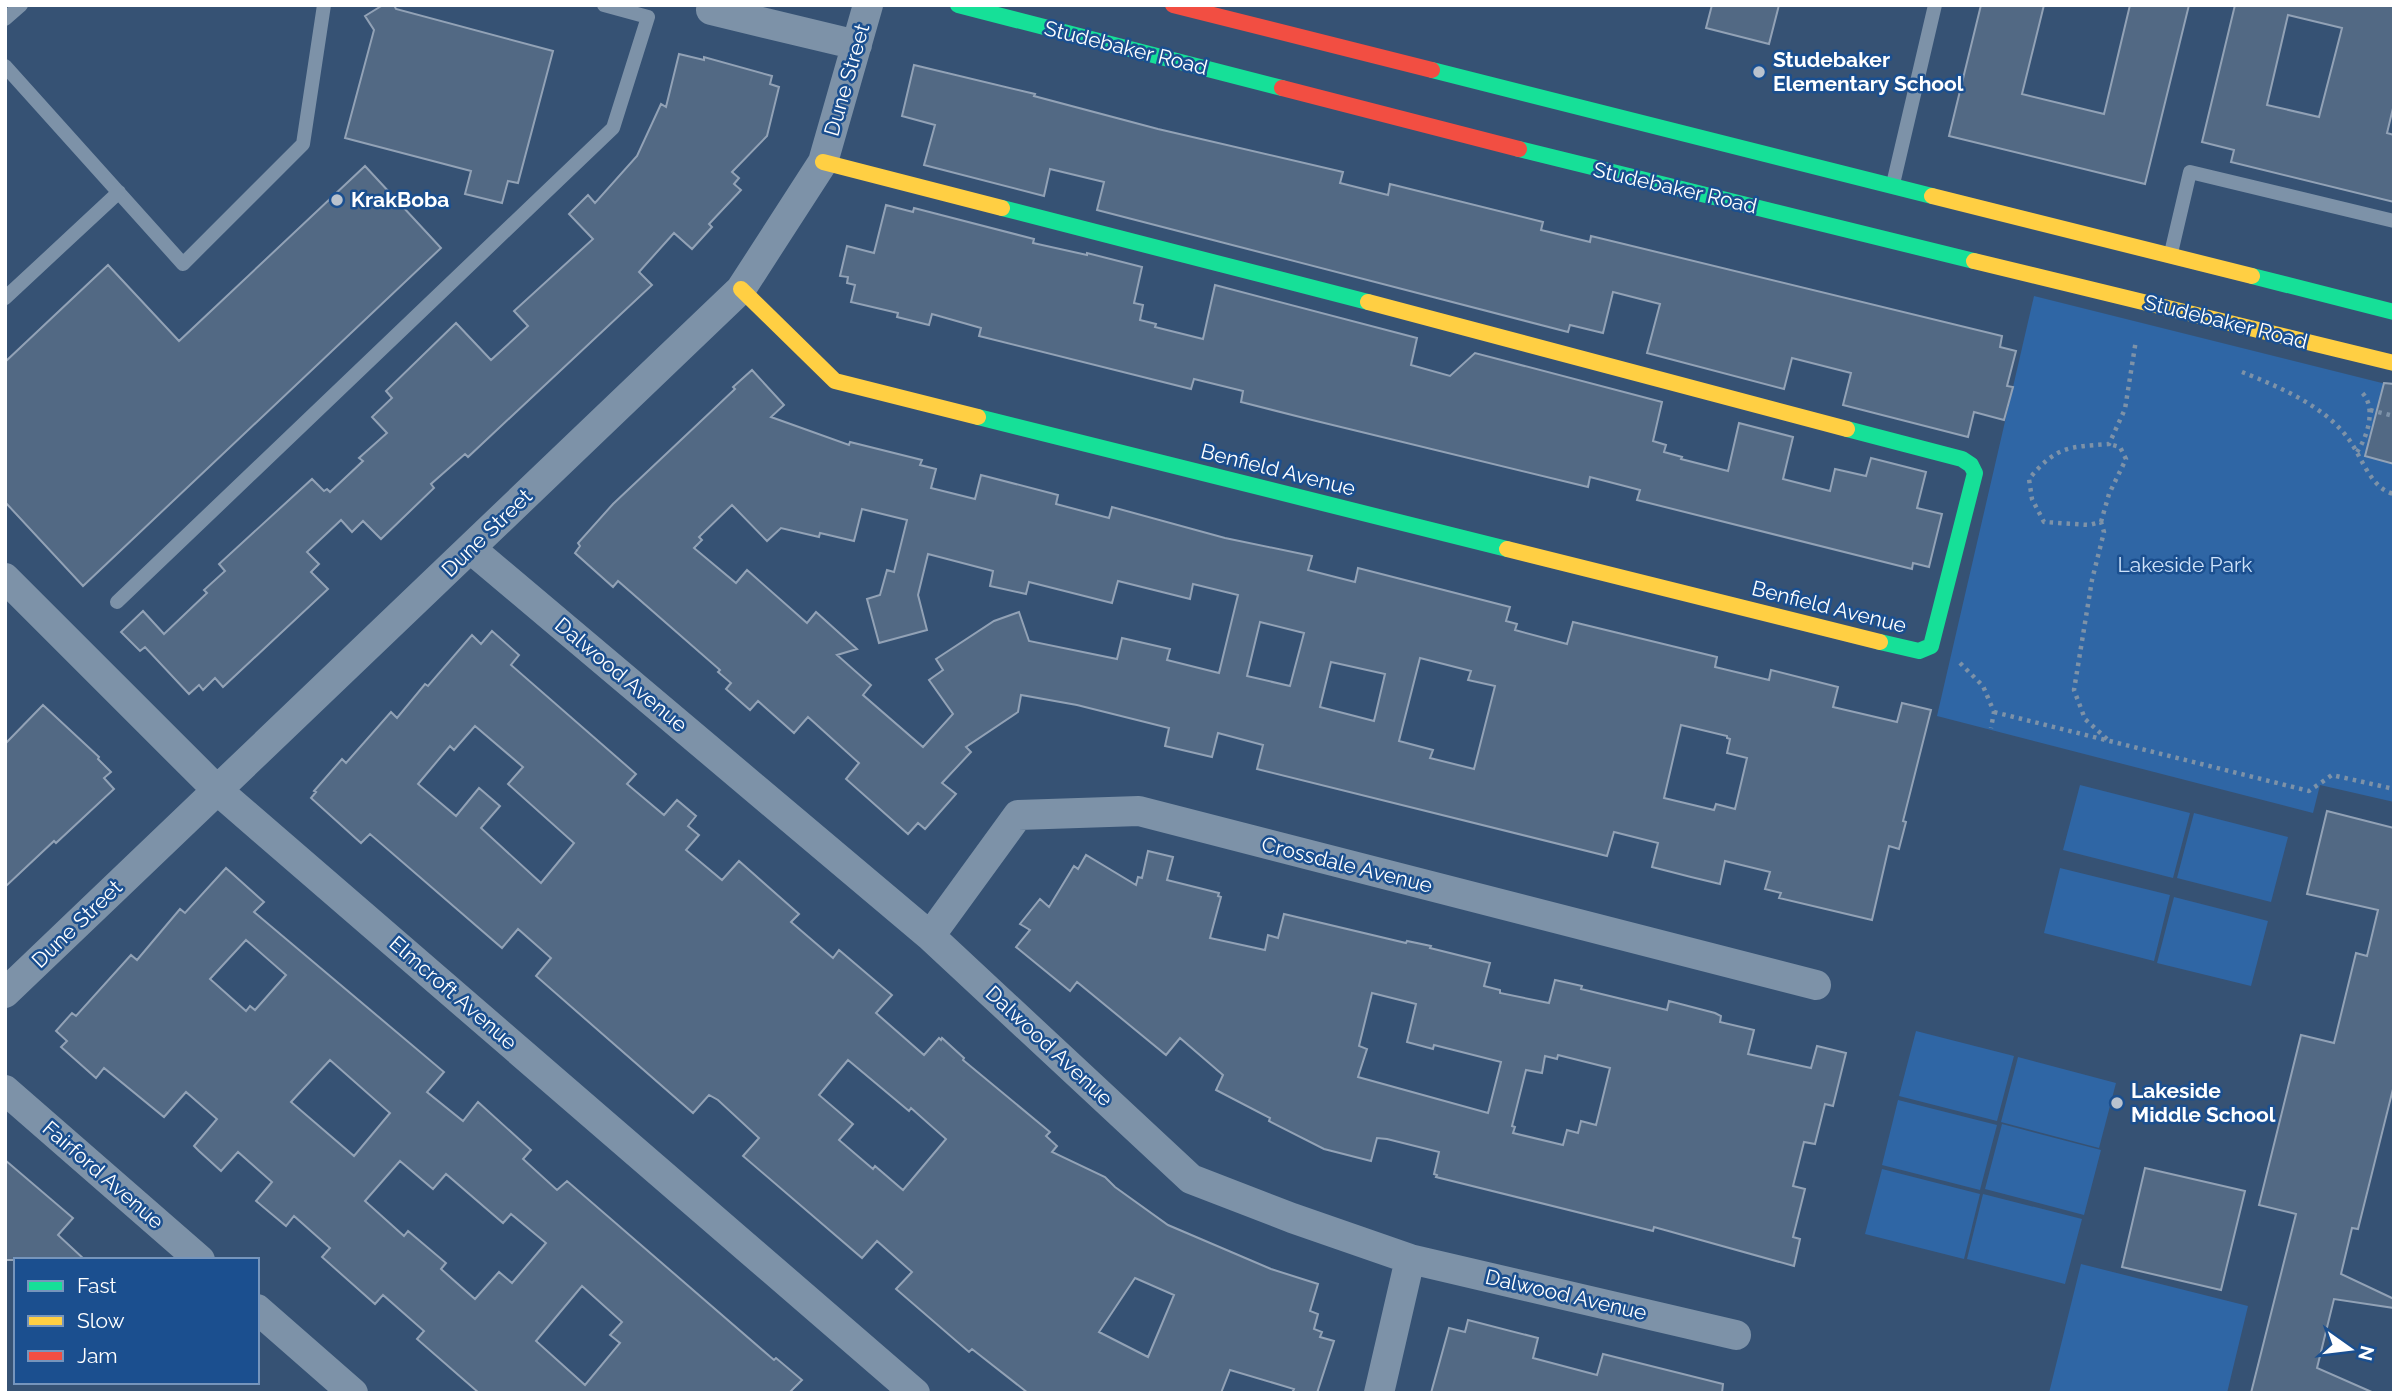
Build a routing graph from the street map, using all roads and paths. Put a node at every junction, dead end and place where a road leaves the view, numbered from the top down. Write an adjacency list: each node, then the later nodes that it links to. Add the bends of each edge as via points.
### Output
1 (21, 5): 9 (lane)
2 (324, 5): 14 (lane, via 303,144 183,264)
3 (868, 5): 10 (street, Dune Street)
4 (958, 5): 21 (main road, Studebaker Road, via 1570,163)
5 (1173, 5): 13 (main road)
6 (1935, 5): 13 (lane)
7 (609, 6): 32 (lane, via 648,17 613,128)
8 (711, 10): 10 (street)
9 (5, 19)
10 (857, 45): 12 (street, Dune Street)
11 (5, 66): 14 (lane)
12 (823, 162): 17 (street, Dune Street); 17 (main road, Benfield Avenue, via 1962,459 1975,473 1931,646 1919,651 1893,645 835,381)
13 (1893, 186): 16 (main road)
14 (119, 192): 18 (lane)
15 (2394, 221): 16 (lane, via 2190,172)
16 (2170, 255): 19 (main road)
17 (741, 289): 30 (street, Dune Street)
18 (5, 298)
19 (2394, 312)
20 (2136, 340): 26 (path, via 2125,408)
21 (2394, 363)
22 (2242, 372): 27 (path, via 2288,391 2325,416 2347,435)
23 (2356, 389): 24 (path, via 2363,393)
24 (2370, 410): 25 (path); 27 (path, via 2365,440)
25 (2394, 416)
26 (2109, 444): 29 (path, via 2120,447 2126,459); 29 (path, via 2071,447 2044,460 2029,479 2032,499 2044,522)
27 (2357, 452): 28 (path, via 2376,484)
28 (2394, 494)
29 (2101, 522): 36 (path, via 2104,532 2074,691 2085,719)
30 (471, 549): 37 (street, Dune Street); 39 (street, Dalwood Avenue)
31 (5, 578): 37 (street, Elmcroft Avenue)
32 (117, 602)
33 (1956, 660): 34 (path, via 1983,685)
34 (1994, 712): 35 (path); 36 (path)
35 (1991, 728)
36 (2107, 739): 38 (path, via 2309,792 2332,775)
37 (216, 789): 41 (street, Dune Street); 48 (street, Elmcroft Avenue)
38 (2394, 789)
39 (930, 936): 40 (street, Crossdale Avenue, via 1018,815 1139,811); 44 (street, Dalwood Avenue, via 1191,1179)
40 (1816, 985)
41 (5, 993)
42 (5, 1090): 43 (street, Fairford Avenue)
43 (198, 1258)
44 (1410, 1259): 46 (street, Dalwood Avenue); 49 (street)
45 (259, 1312): 47 (street)
46 (1736, 1335)
47 (353, 1393)
48 (915, 1393)
49 (1379, 1393)

